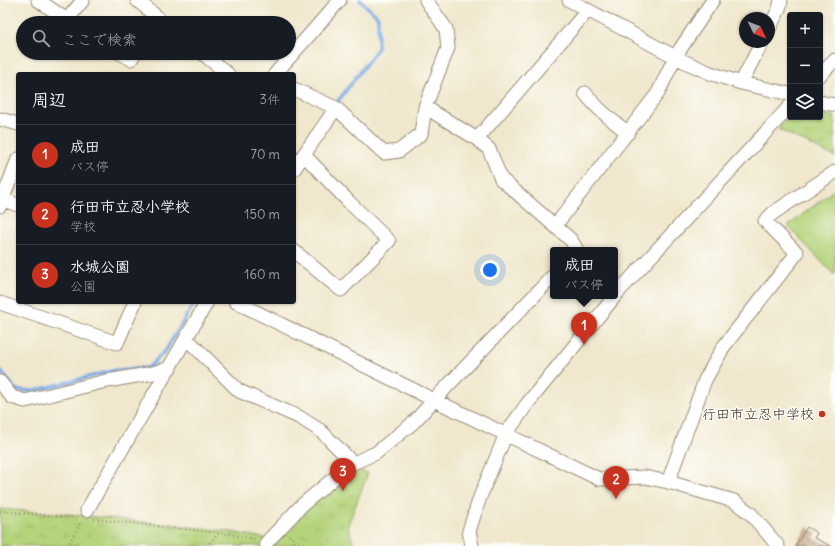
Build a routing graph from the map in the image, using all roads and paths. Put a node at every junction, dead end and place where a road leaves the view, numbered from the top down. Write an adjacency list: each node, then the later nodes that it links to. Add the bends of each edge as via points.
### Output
1 (38, 0): 10 (street)
2 (83, 0): 11 (street)
3 (137, 0): 12 (street)
4 (340, 0): 15 (street)
5 (426, 0): 29 (street, via 446,29 448,48)
6 (569, 0): 9 (street)
7 (713, 0): 16 (street)
8 (781, 0): 13 (street)
9 (588, 10): 16 (street); 35 (street)
10 (61, 16)
11 (73, 16)
12 (154, 16)
13 (775, 17)
14 (759, 48): 23 (street)
15 (296, 50)
16 (675, 57): 23 (street, via 710,73); 34 (street, via 658,93)
17 (211, 60): 20 (street)
18 (287, 60): 21 (street)
19 (835, 60): 22 (street)
20 (226, 72)
21 (277, 72)
22 (823, 72)
23 (741, 83): 26 (street)
24 (296, 91): 30 (street)
25 (585, 93): 34 (street, via 592,103)
26 (787, 93)
27 (823, 103): 28 (street)
28 (835, 106)
29 (425, 107): 30 (street, via 421,134 399,151 384,153); 35 (street)
30 (336, 108): 36 (street)
31 (787, 109): 46 (street)
32 (0, 119): 33 (street)
33 (16, 123)
34 (628, 133): 42 (street)
35 (477, 139): 42 (street, via 489,149 501,179)
36 (304, 155): 38 (street); 44 (street, via 389,241 341,290)
37 (16, 164): 40 (street)
38 (296, 166)
39 (835, 172): 58 (street, via 765,221 797,252 724,346 705,380)
40 (1, 201): 41 (street)
41 (16, 204)
42 (555, 226): 43 (street)
43 (576, 247)
44 (296, 253)
45 (550, 279): 55 (street)
46 (618, 287)
47 (608, 299): 56 (street)
48 (0, 303): 49 (street, via 117,343)
49 (135, 304)
50 (206, 304): 52 (street)
51 (240, 304): 55 (street)
52 (186, 338): 53 (street); 57 (street, via 239,391 299,417 321,431)
53 (170, 368): 54 (street, via 24,401 12,397); 60 (street)
54 (0, 382)
55 (434, 400): 56 (street); 57 (street, via 414,422 376,453)
56 (506, 434): 58 (street, via 599,479 645,477); 67 (street, via 469,531)
57 (351, 464): 61 (street, via 302,505)
58 (668, 482): 68 (street, via 734,501 751,514)
59 (0, 511): 60 (path)
60 (85, 514): 62 (path); 64 (path)
61 (280, 528): 63 (street); 66 (path, via 295,541)
62 (219, 533): 63 (path); 65 (path)
63 (266, 543)
64 (68, 546)
65 (207, 546)
66 (309, 546)
67 (472, 546)
68 (778, 546)

